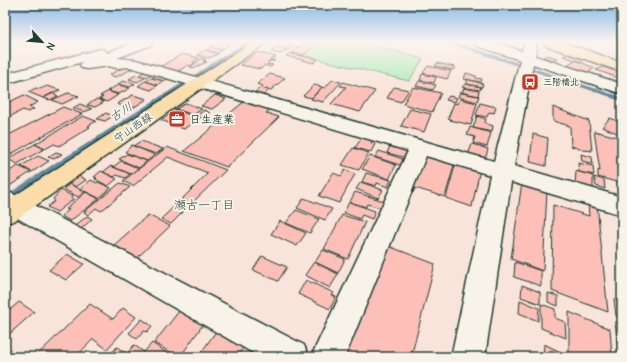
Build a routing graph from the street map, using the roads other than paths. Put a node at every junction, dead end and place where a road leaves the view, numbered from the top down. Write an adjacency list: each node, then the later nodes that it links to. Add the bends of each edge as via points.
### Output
1 (68, 59): 9 (street)
2 (78, 59): 9 (street)
3 (103, 59): 12 (street, via 87,65 111,61 116,64 131,63)
4 (231, 59): 12 (main road, 守山西線)
5 (515, 59): 8 (street)
6 (526, 59): 8 (street)
7 (597, 59): 10 (main road)
8 (525, 64): 13 (street); 15 (street)
9 (54, 66): 11 (street)
10 (622, 68)
11 (5, 79)
12 (194, 80): 14 (street); 16 (main road, 守山西線)
13 (622, 89)
14 (420, 147): 15 (street); 19 (street)
15 (502, 172): 17 (street); 20 (street)
16 (9, 206): 18 (street)
17 (622, 206)
18 (292, 357)
19 (328, 357)
20 (468, 357)

